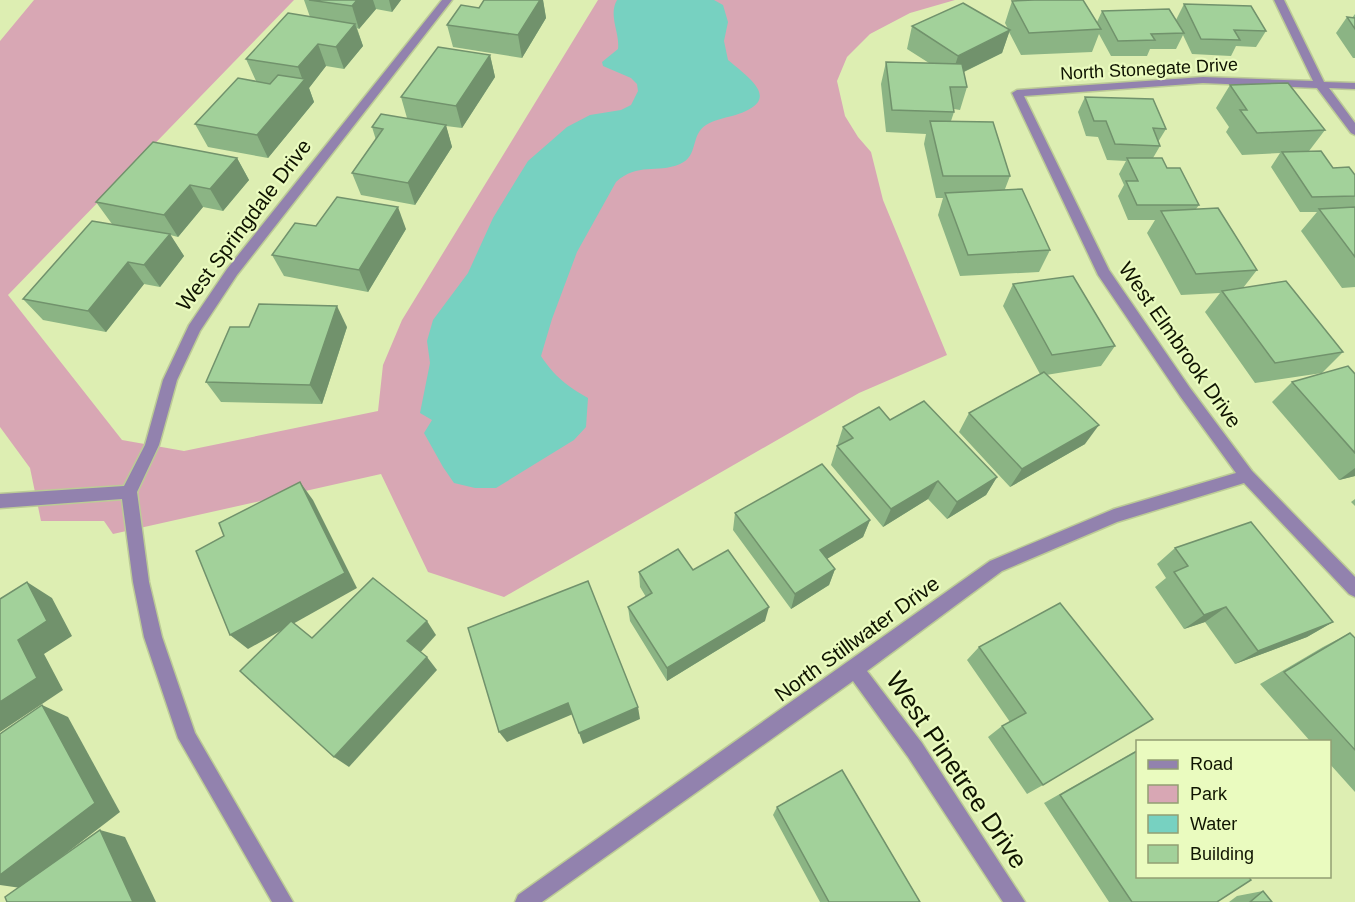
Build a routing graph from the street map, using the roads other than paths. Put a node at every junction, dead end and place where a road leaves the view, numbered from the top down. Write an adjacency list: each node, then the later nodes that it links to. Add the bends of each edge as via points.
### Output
1 (447, 0): 8 (street, West Springdale Drive, via 232,272 194,329 170,381 152,445)
2 (1279, 0): 3 (street)
3 (1320, 84): 4 (street, North Stonegate Drive); 5 (street, North Stonegate Drive, via 1203,80); 6 (street)
4 (1355, 86)
5 (1017, 93): 7 (street, West Elmbrook Drive, via 1103,272)
6 (1355, 131)
7 (1247, 476): 10 (street, West Elmbrook Drive); 11 (street, North Stillwater Drive, via 1114,516 996,566)
8 (129, 492): 9 (street); 12 (street, via 153,637 187,738)
9 (0, 501)
10 (1355, 590)
11 (855, 669): 13 (street, North Stillwater Drive); 14 (street, West Pinetree Drive, via 915,750)
12 (284, 902)
13 (525, 902)
14 (1015, 902)

